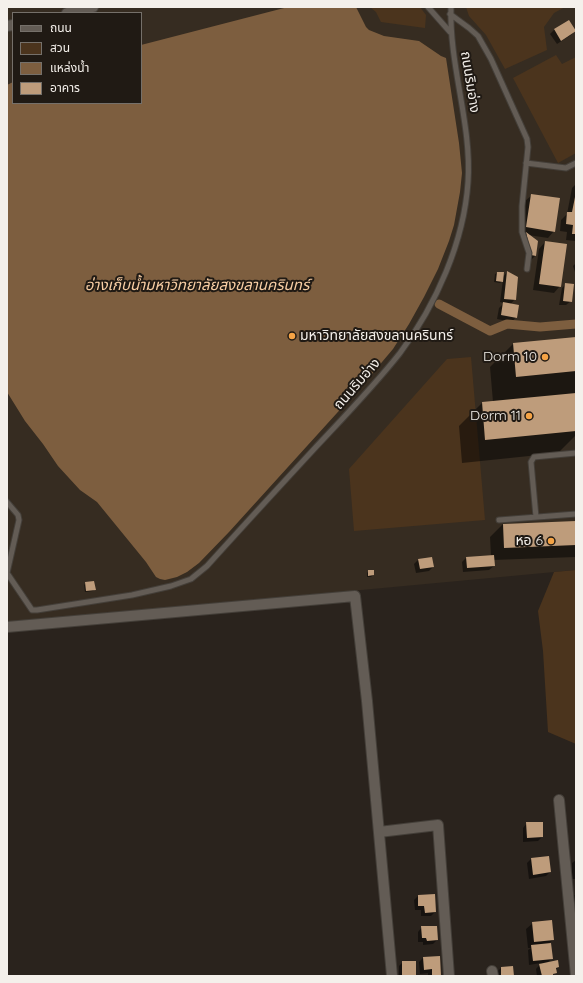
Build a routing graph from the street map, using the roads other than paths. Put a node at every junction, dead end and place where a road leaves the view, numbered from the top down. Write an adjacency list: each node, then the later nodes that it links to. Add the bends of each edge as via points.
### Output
1 (93, 7): 4 (street)
2 (428, 7): 6 (lane)
3 (450, 7): 5 (lane, ถนนริมอ่าง)
4 (71, 12)
5 (450, 14): 6 (lane, ถนนริมอ่าง); 7 (lane, via 478,36 491,59 527,139)
6 (450, 32): 15 (lane, ถนนริมอ่าง, via 467,144 466,202 449,264 434,298 414,333 384,372 207,566 191,579 156,590 33,610)
7 (526, 163): 8 (lane, via 566,168); 9 (lane, via 522,232 529,253)
8 (576, 163)
9 (528, 269)
10 (576, 453): 13 (lane, via 534,457 531,462)
11 (7, 502): 15 (lane, via 19,520)
12 (576, 514): 13 (lane)
13 (536, 517): 14 (lane)
14 (499, 520)
15 (7, 573)
16 (7, 627): 18 (street, via 354,596)
17 (559, 800): 21 (street)
18 (379, 832): 19 (street); 20 (street, via 438,825)
19 (392, 976)
20 (449, 976)
21 (576, 976)

